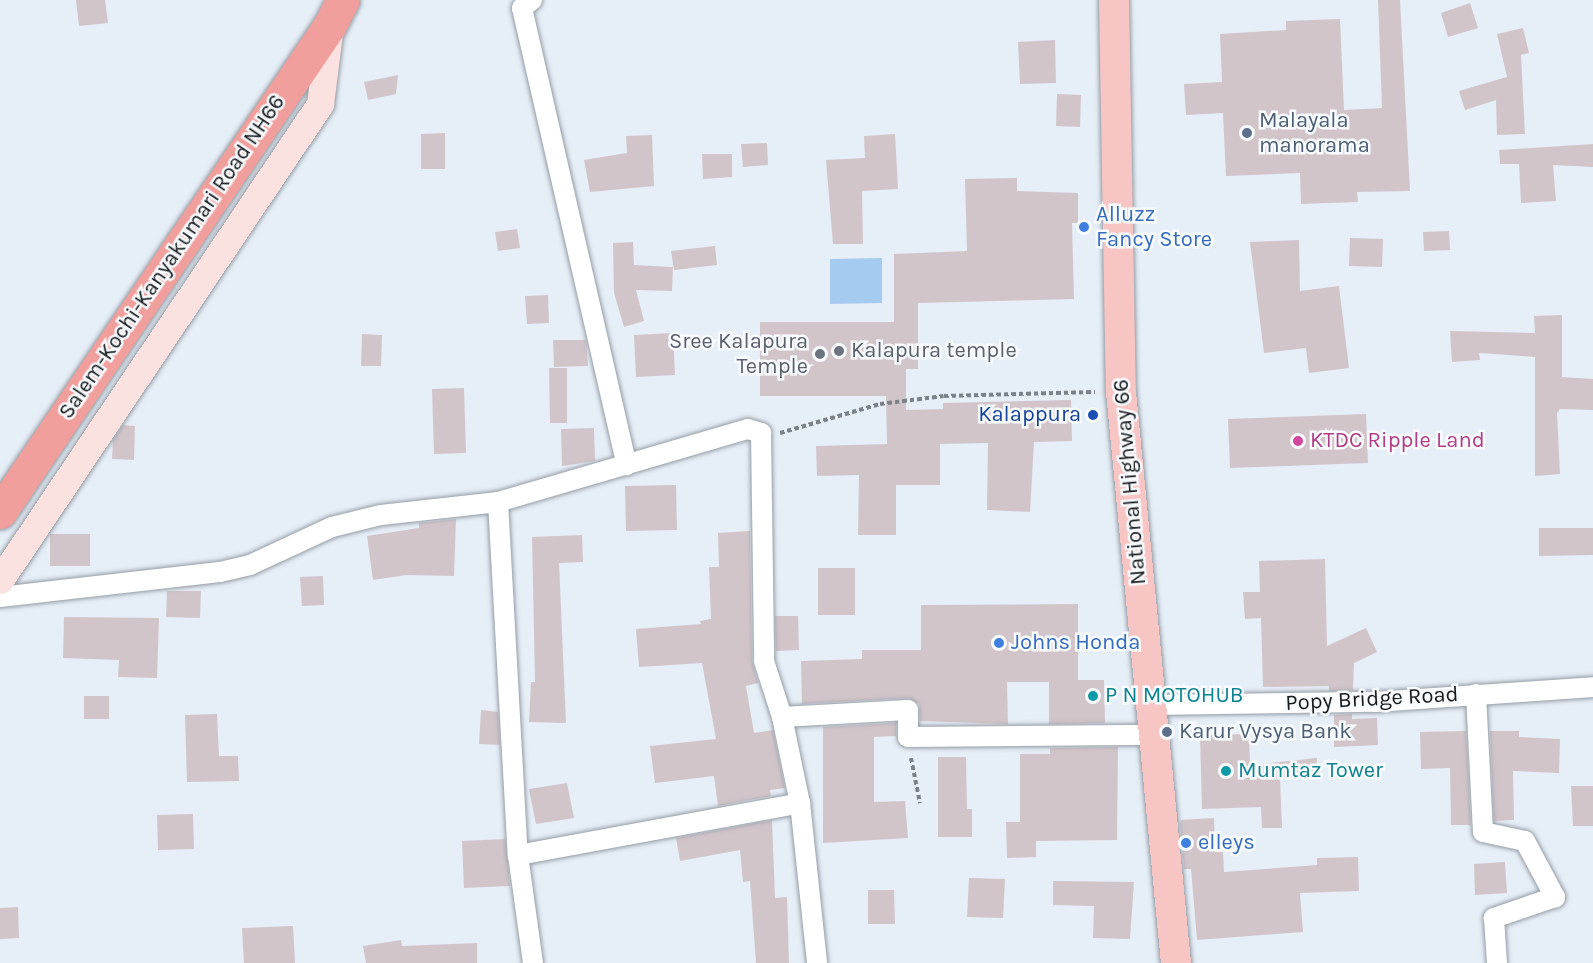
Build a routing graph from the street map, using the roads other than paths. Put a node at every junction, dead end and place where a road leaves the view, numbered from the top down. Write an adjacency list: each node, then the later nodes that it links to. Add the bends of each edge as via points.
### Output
1 (532, 0): 4 (street, via 522,8)
2 (1114, 0): 11 (main road, National Highway 66, via 1121,392)
3 (336, 12): 6 (highway, Salem-Kochi-Kanyakumari Road NH66); 7 (street, via 320,104)
4 (627, 465): 5 (street); 12 (street, via 748,429 761,433 764,661)
5 (498, 502): 8 (street, via 381,515 332,528 250,565 220,572); 15 (street)
6 (0, 512)
7 (0, 580)
8 (0, 597)
9 (1593, 687): 10 (street, Popy Bridge Road)
10 (1476, 694): 11 (street, Popy Bridge Road, via 1375,702); 19 (street, via 1483,832 1525,841 1555,897 1494,918)
11 (1150, 705): 13 (main road, National Highway 66)
12 (782, 717): 13 (street, via 908,711 909,737); 14 (street)
13 (1154, 735): 18 (main road, National Highway 66)
14 (800, 803): 15 (street); 17 (street)
15 (518, 855): 16 (street)
16 (533, 963)
17 (817, 963)
18 (1176, 963)
19 (1497, 963)

